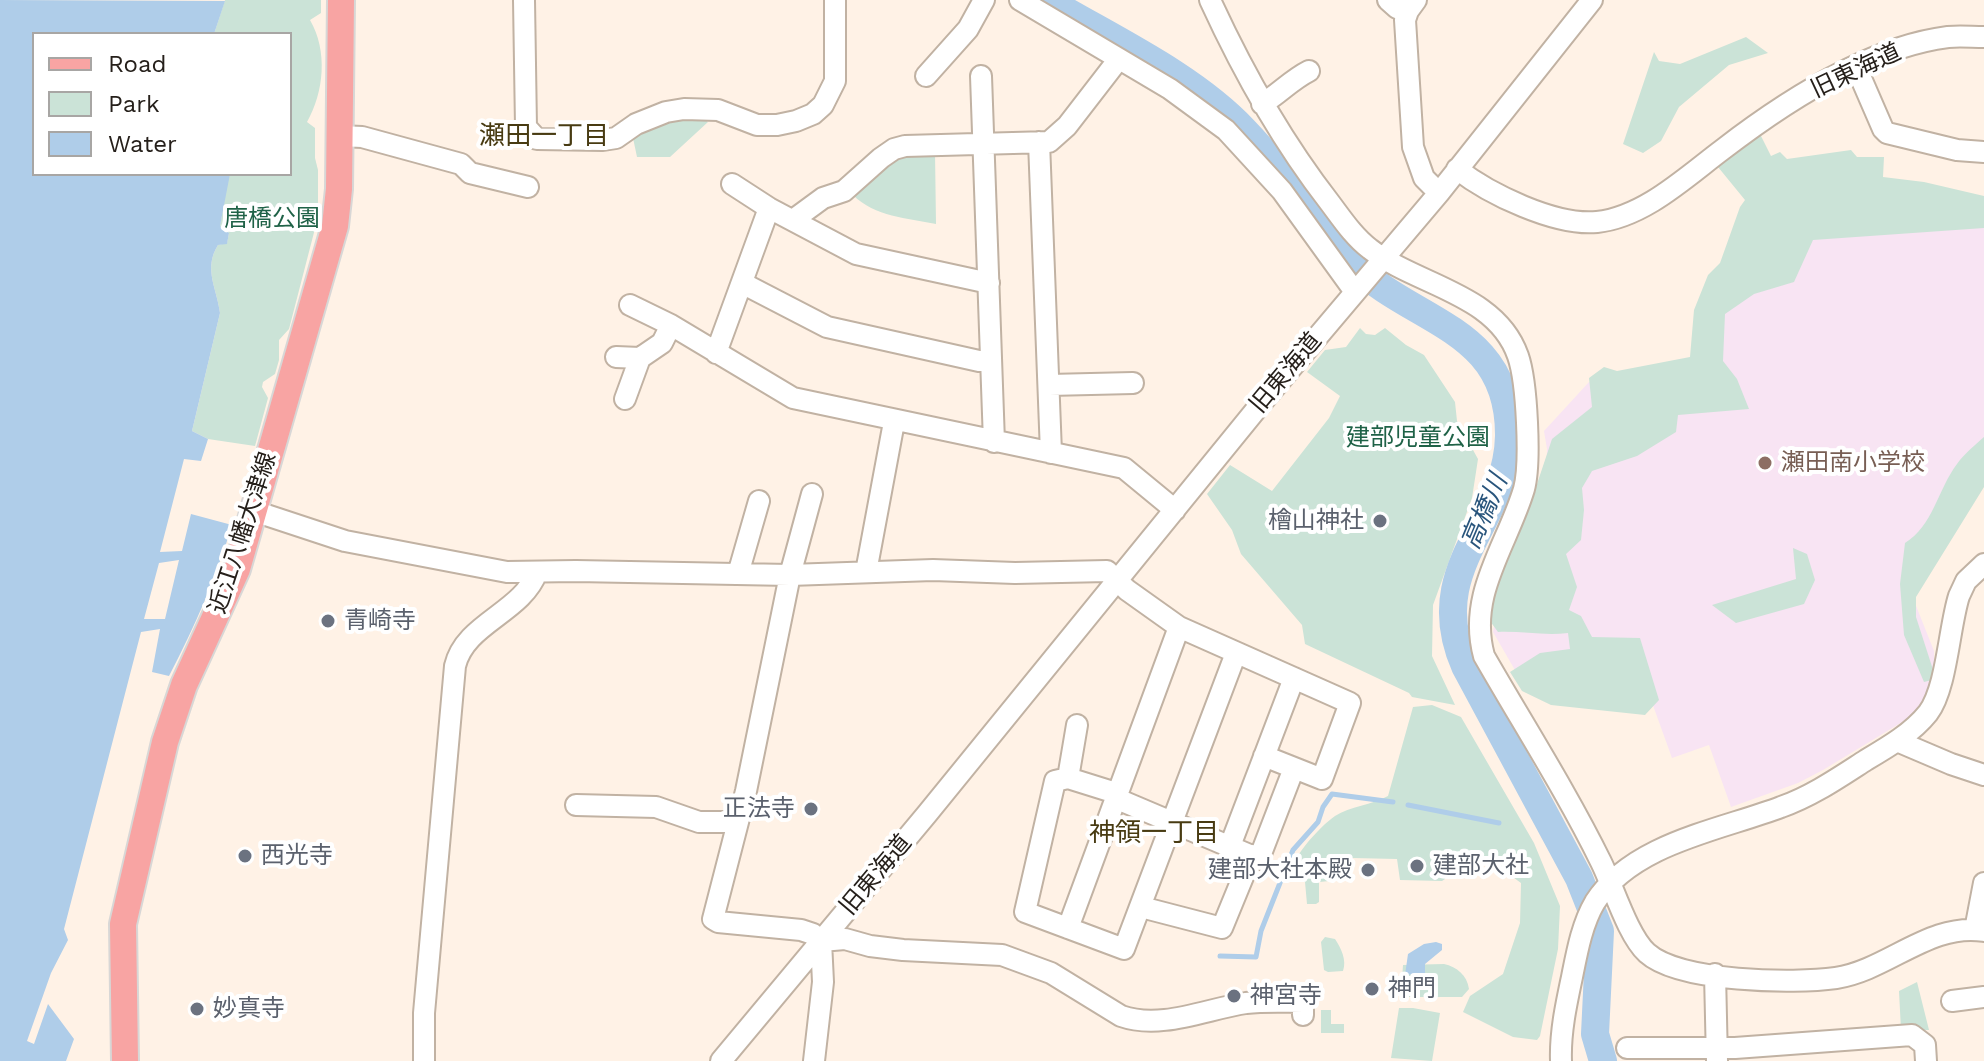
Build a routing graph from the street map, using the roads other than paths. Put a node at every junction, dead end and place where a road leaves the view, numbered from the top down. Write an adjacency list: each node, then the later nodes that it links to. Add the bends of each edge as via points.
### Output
1 (341, 0): 17 (main road, 近江八幡大津線)
2 (524, 0): 3 (street, via 526,127 537,139 603,140 684,109 718,110 757,125 813,114 835,81)
3 (835, 0)
4 (984, 0): 14 (street, via 968,29)
5 (1020, 0): 11 (street)
6 (1210, 0): 16 (street)
7 (1388, 0): 9 (street, via 1397,8)
8 (1592, 0): 21 (street)
9 (1412, 6): 24 (street, via 1405,20 1413,147 1424,178)
10 (1984, 37): 12 (street, 旧東海道, via 1915,44)
11 (1118, 60): 18 (street, via 1067,126 1049,142); 30 (street, via 1226,130)
12 (1852, 69): 20 (street, via 1887,133); 21 (street, 旧東海道, via 1767,116 1654,199 1608,220 1549,215 1476,184)
13 (1309, 71): 16 (street)
14 (926, 76)
15 (981, 76): 19 (street)
16 (1262, 104): 27 (street, via 1317,187)
17 (340, 136): 23 (street, via 362,137); 46 (main road, 近江八幡大津線, via 335,226)
18 (1039, 142): 19 (street); 38 (street)
19 (984, 144): 26 (street, via 894,149 844,191 823,198); 29 (street)
20 (1984, 152)
21 (1457, 169): 24 (street, 旧東海道)
22 (732, 184): 25 (street)
23 (528, 187)
24 (1439, 193): 27 (street, 旧東海道)
25 (769, 208): 26 (street); 28 (street)
26 (793, 220): 29 (street, via 856,254)
27 (1381, 261): 30 (street, 旧東海道); 69 (street, via 1487,311 1518,356 1528,467 1481,602 1478,635 1484,656)
28 (742, 283): 33 (street); 36 (street, via 827,327)
29 (989, 283): 36 (street)
30 (1358, 288): 45 (street, 旧東海道)
31 (630, 305): 32 (street)
32 (671, 325): 33 (street); 35 (street, via 666,339)
33 (716, 353): 40 (street, via 793,398)
34 (616, 357): 35 (street)
35 (640, 358): 39 (street)
36 (991, 361): 41 (street)
37 (1133, 383): 38 (street)
38 (1049, 385): 42 (street)
39 (625, 399)
40 (894, 422): 41 (street); 49 (street)
41 (994, 442): 42 (street)
42 (1051, 453): 45 (street, via 1124,468)
43 (812, 494): 51 (street)
44 (759, 501): 50 (street)
45 (1175, 510): 52 (street, 旧東海道)
46 (254, 511): 48 (street, via 369,547 458,565); 80 (main road, 近江八幡大津線, via 230,589 173,713 145,825 123,924)
47 (1984, 564): 57 (street, via 1959,596 1930,710)
48 (537, 572): 50 (street); 81 (street, via 458,652)
49 (866, 572): 51 (street); 52 (street, via 1107,571)
50 (738, 574): 51 (street)
51 (790, 575): 64 (street)
52 (1116, 580): 53 (street); 73 (street, 旧東海道)
53 (1179, 627): 54 (street); 62 (street)
54 (1236, 653): 55 (street); 65 (street)
55 (1294, 678): 58 (street); 59 (street, via 1350,703 1322,779)
56 (1077, 725): 61 (street)
57 (1897, 741): 60 (street); 69 (street, via 1811,795 1691,836 1629,869)
58 (1264, 756): 59 (street); 66 (street)
59 (1294, 768): 67 (street, via 1259,859)
60 (1984, 775)
61 (1068, 778): 62 (street); 71 (street, via 1055,781 1025,912)
62 (1115, 795): 65 (street); 71 (street)
63 (576, 805): 64 (street, via 656,807 699,822)
64 (738, 822): 73 (street, via 713,919 801,930)
65 (1173, 822): 66 (street); 70 (street)
66 (1230, 846): 67 (street)
67 (1252, 855): 70 (street, via 1222,928)
68 (1984, 883): 72 (street)
69 (1607, 888): 74 (street, via 1646,953 1680,969); 84 (street, via 1584,930 1561,1034)
70 (1141, 907): 71 (street, via 1124,949)
71 (1068, 928)
72 (1980, 930): 74 (street, via 1949,931 1842,977 1784,981)
73 (821, 941): 77 (street, via 845,939 903,950 1011,957 1051,973 1132,1020 1261,1002 1303,1002); 82 (street, 旧東海道); 83 (street, via 823,982)
74 (1715, 974): 79 (street)
75 (1984, 997): 76 (street)
76 (1952, 1001)
77 (1303, 1015)
78 (1627, 1048): 79 (street)
79 (1716, 1054): 85 (street, via 1912,1035 1925,1045)
80 (125, 1061)
81 (424, 1061)
82 (721, 1061)
83 (814, 1061)
84 (1561, 1061)
85 (1926, 1061)

